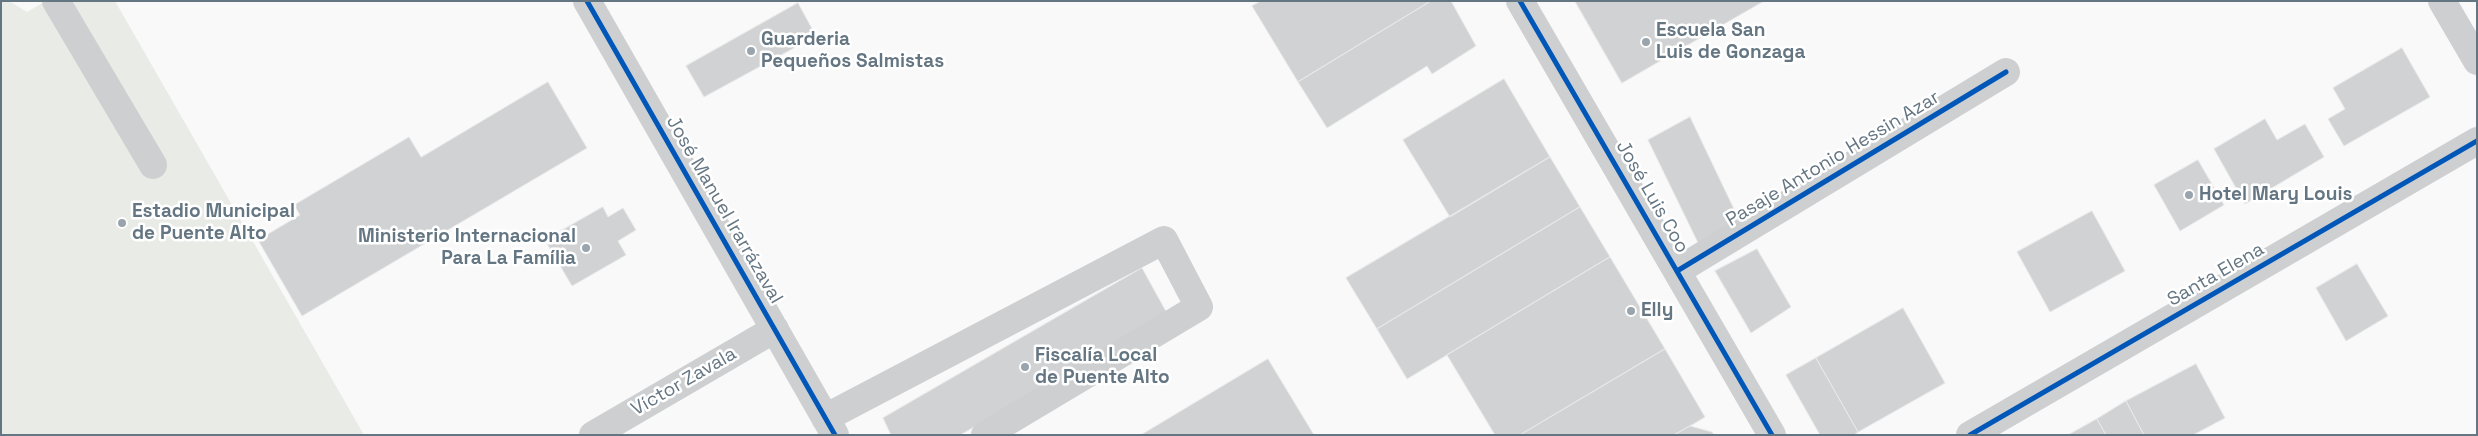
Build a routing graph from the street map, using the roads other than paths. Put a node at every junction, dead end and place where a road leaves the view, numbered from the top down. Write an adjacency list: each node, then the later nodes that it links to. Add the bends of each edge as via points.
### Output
1 (56, 1): 8 (street)
2 (587, 1): 10 (street, José Manuel Irarrázaval)
3 (1520, 1): 9 (street, José Luis Coo)
4 (2442, 1): 5 (street)
5 (2477, 61)
6 (2006, 72): 9 (street, Pasaje Antonio Hessin Azar)
7 (2477, 141): 15 (street, Santa Elena)
8 (153, 165)
9 (1677, 271): 14 (street, José Luis Coo)
10 (775, 329): 11 (street, José Manuel Irarrázaval); 12 (street, Víctor Zavala)
11 (830, 430): 13 (street, via 1164,240 1199,307)
12 (593, 435)
13 (985, 435)
14 (1772, 435)
15 (1970, 435)

